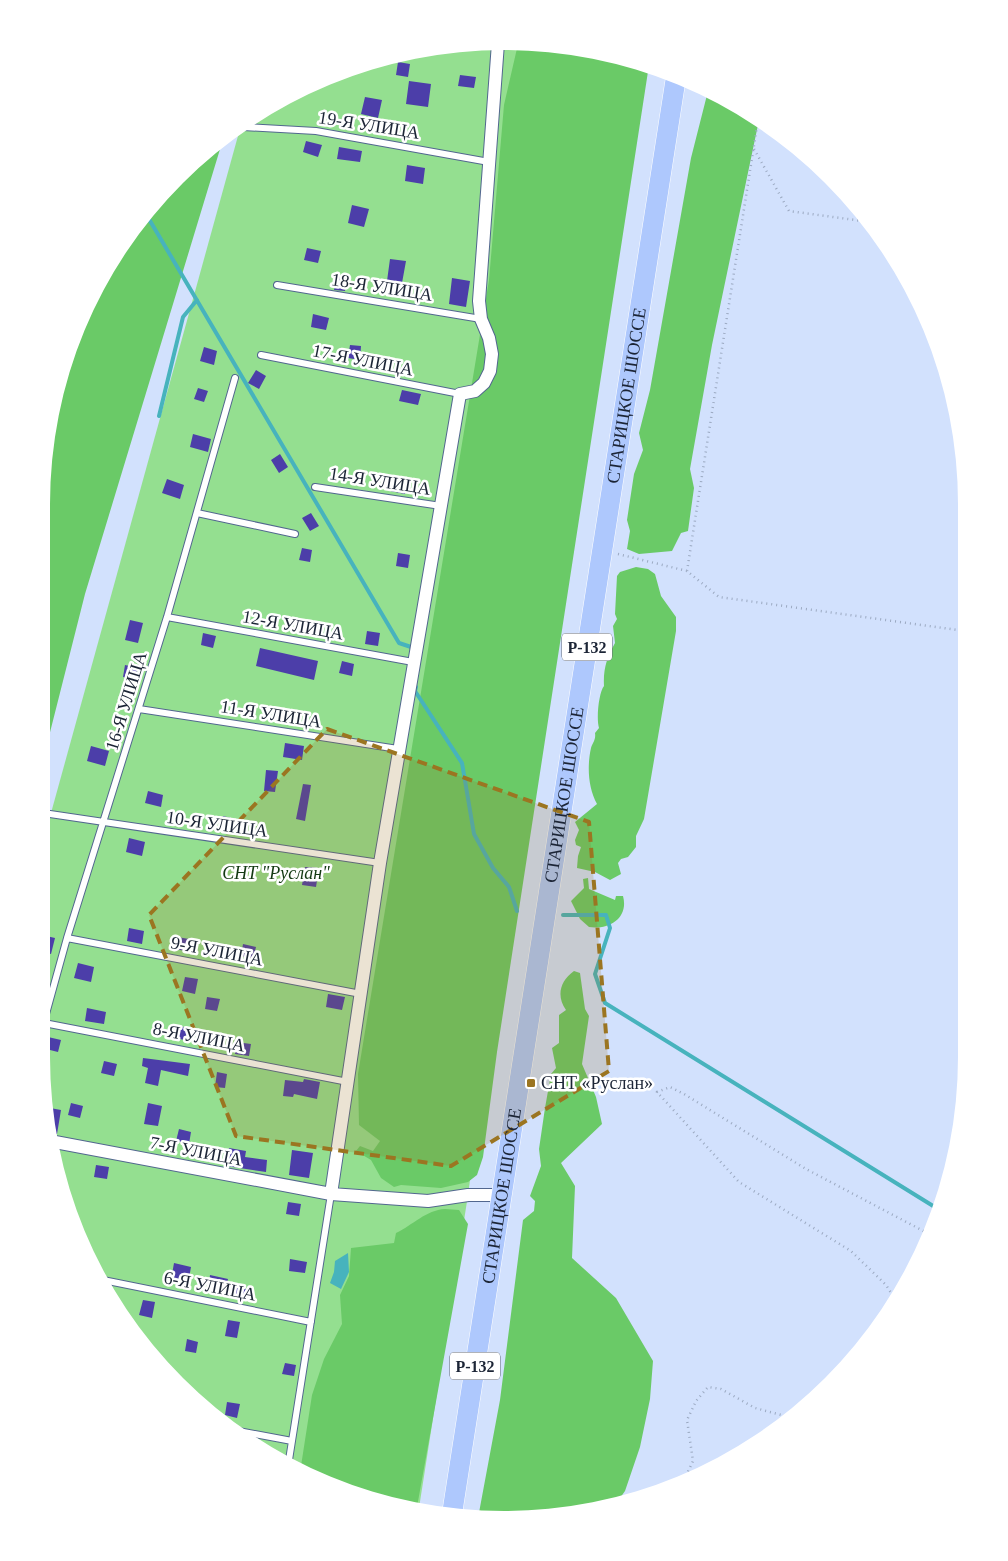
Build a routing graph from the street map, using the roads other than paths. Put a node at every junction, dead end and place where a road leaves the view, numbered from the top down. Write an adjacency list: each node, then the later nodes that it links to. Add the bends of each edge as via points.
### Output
1 (497, 50): 4 (street)
2 (675, 84): 28 (main road, СТАРИЦКОЕ ШОССЕ / Р-132)
3 (251, 128): 4 (lane, 19-Я УЛИЦА, via 316,131)
4 (489, 162): 6 (street, via 479,301)
5 (277, 285): 6 (lane, 18-Я УЛИЦА)
6 (481, 319): 9 (street, via 492,354 490,371 475,391)
7 (261, 355): 9 (lane, 17-Я УЛИЦА)
8 (236, 378): 12 (lane, 16-Я УЛИЦА)
9 (460, 394): 11 (street)
10 (315, 487): 11 (lane, 14-Я УЛИЦА)
11 (441, 506): 15 (street)
12 (197, 513): 13 (lane); 14 (lane, 16-Я УЛИЦА)
13 (295, 534)
14 (167, 617): 15 (lane, 12-Я УЛИЦА); 16 (lane, 16-Я УЛИЦА)
15 (413, 662): 17 (street)
16 (139, 709): 17 (lane, 11-Я УЛИЦА); 19 (lane, 16-Я УЛИЦА)
17 (398, 749): 20 (street)
18 (50, 814): 19 (lane, 10-Я УЛИЦА)
19 (105, 823): 20 (lane, 10-Я УЛИЦА); 21 (lane, 16-Я УЛИЦА)
20 (380, 863): 22 (street)
21 (68, 938): 22 (lane, 9-Я УЛИЦА); 23 (lane, 16-Я УЛИЦА)
22 (361, 994): 25 (street)
23 (50, 1001)
24 (50, 1023): 25 (lane, 8-Я УЛИЦА)
25 (348, 1082): 27 (street)
26 (58, 1143): 27 (street, 7-Я УЛИЦА)
27 (331, 1194): 28 (street, 7-Я УЛИЦА, via 428,1201 468,1195); 30 (lane)
28 (502, 1195): 34 (main road, СТАРИЦКОЕ ШОССЕ / Р-132)
29 (110, 1281): 30 (lane, 6-Я УЛИЦА)
30 (311, 1322): 32 (lane)
31 (251, 1433): 32 (lane)
32 (292, 1441): 33 (lane)
33 (290, 1457)
34 (453, 1508)

